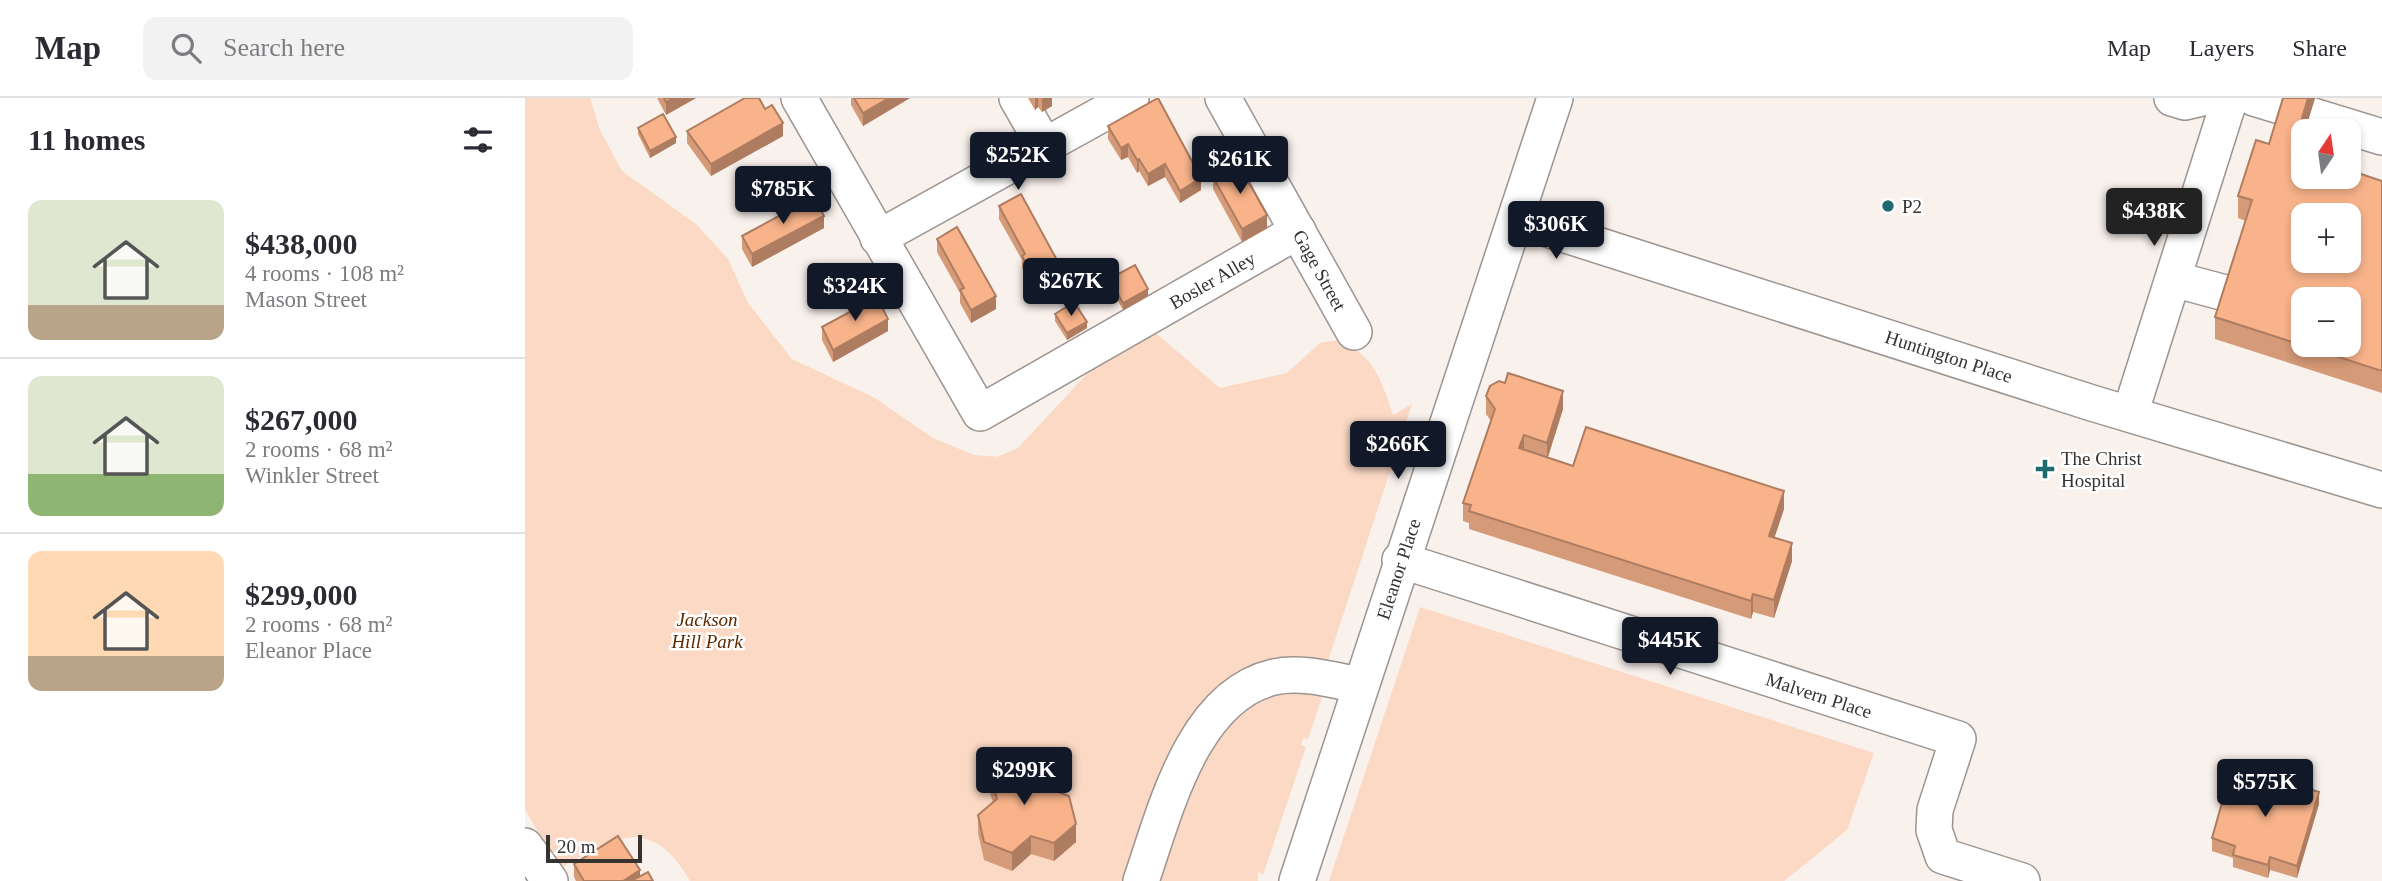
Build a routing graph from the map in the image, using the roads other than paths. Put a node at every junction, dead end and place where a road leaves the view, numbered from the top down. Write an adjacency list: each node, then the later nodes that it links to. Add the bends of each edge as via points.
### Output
1 (799, 98): 14 (street)
2 (1017, 98): 11 (street)
3 (1131, 98): 11 (street)
4 (1223, 98): 13 (street, Gage Street)
5 (1555, 98): 12 (street, Eleanor Place)
6 (2172, 98): 7 (street, via 2185,102)
7 (2202, 98)
8 (2230, 98): 15 (street)
9 (2255, 98): 10 (street)
10 (2382, 137)
11 (1044, 145): 14 (street)
12 (1516, 219): 18 (street, Huntington Place); 20 (street, Eleanor Place)
13 (1298, 231): 14 (street, Bosler Alley, via 980,413); 17 (street, Gage Street)
14 (878, 238)
15 (2173, 279): 16 (street); 18 (street)
16 (2229, 294)
17 (1354, 332)
18 (2130, 414): 19 (street, Huntington Place)
19 (2382, 490)
20 (1400, 560): 21 (street, Eleanor Place); 26 (street, Malvern Place, via 1958,739 1935,810 1934,830 1943,856)
21 (1359, 685): 24 (street, via 1275,676 1245,688 1221,708 1197,738 1175,785); 25 (street, Eleanor Place)
22 (525, 846): 23 (street)
23 (550, 881)
24 (1141, 881)
25 (1297, 881)
26 (2022, 881)

